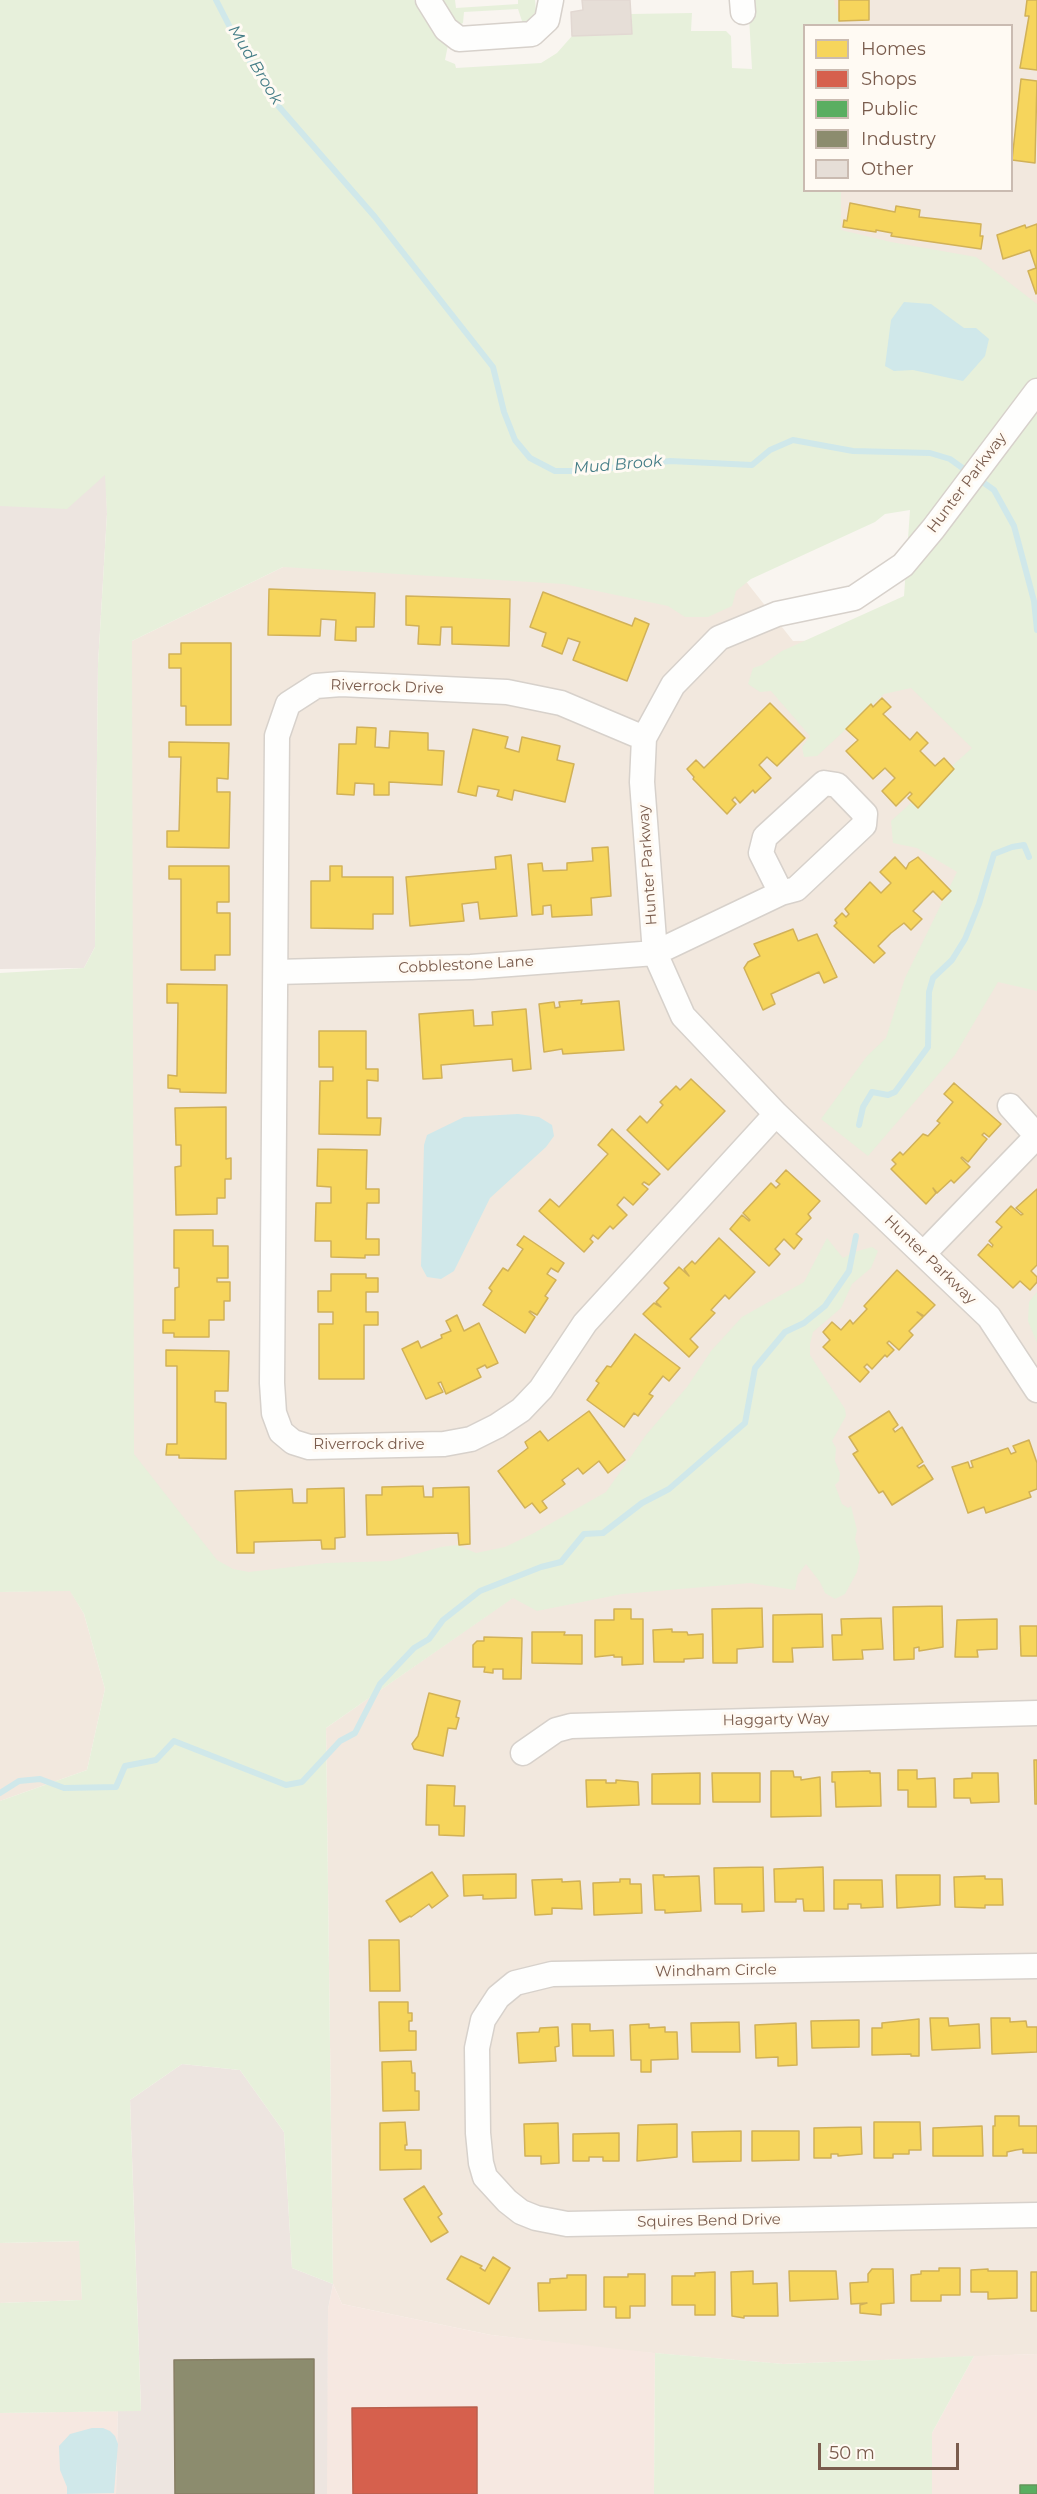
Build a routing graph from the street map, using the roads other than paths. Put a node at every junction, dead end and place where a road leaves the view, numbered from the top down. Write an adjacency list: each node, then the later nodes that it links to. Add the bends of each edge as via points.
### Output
1 (428, 0): 2 (street, via 446,30 459,39 532,34 547,20)
2 (551, 0)
3 (1037, 391): 4 (street, Hunter Parkway, via 903,565 854,598 777,614 719,639 673,685)
4 (644, 738): 6 (street, Hunter Parkway, via 642,782); 7 (street, Riverrock Drive, via 561,703 507,692 316,686 288,704 277,736)
5 (781, 893): 5 (street, via 796,889 864,825 865,814 837,785 824,783 765,837 761,853); 6 (street)
6 (655, 954): 7 (street, Cobblestone Lane, via 471,967); 9 (street, Hunter Parkway, via 683,1016)
7 (276, 972): 9 (street, Riverrock drive, via 274,1413 281,1432 293,1442 309,1447 444,1444 471,1439 521,1410 541,1389 585,1323)
8 (1010, 1106): 10 (street)
9 (776, 1114): 11 (street, Hunter Parkway)
10 (1037, 1136): 11 (street)
11 (924, 1253): 12 (street, Hunter Parkway, via 989,1317)
12 (1037, 1389)
13 (1037, 1713): 14 (street, Haggarty Way, via 571,1726 556,1730)
14 (523, 1753)
15 (1037, 1966): 16 (street, Windham Circle, via 534,1977 515,1983 488,2009 479,2033)
16 (477, 2089): 17 (street, Squires Bend Drive, via 479,2149 485,2177 521,2212 550,2223)
17 (1037, 2215)

